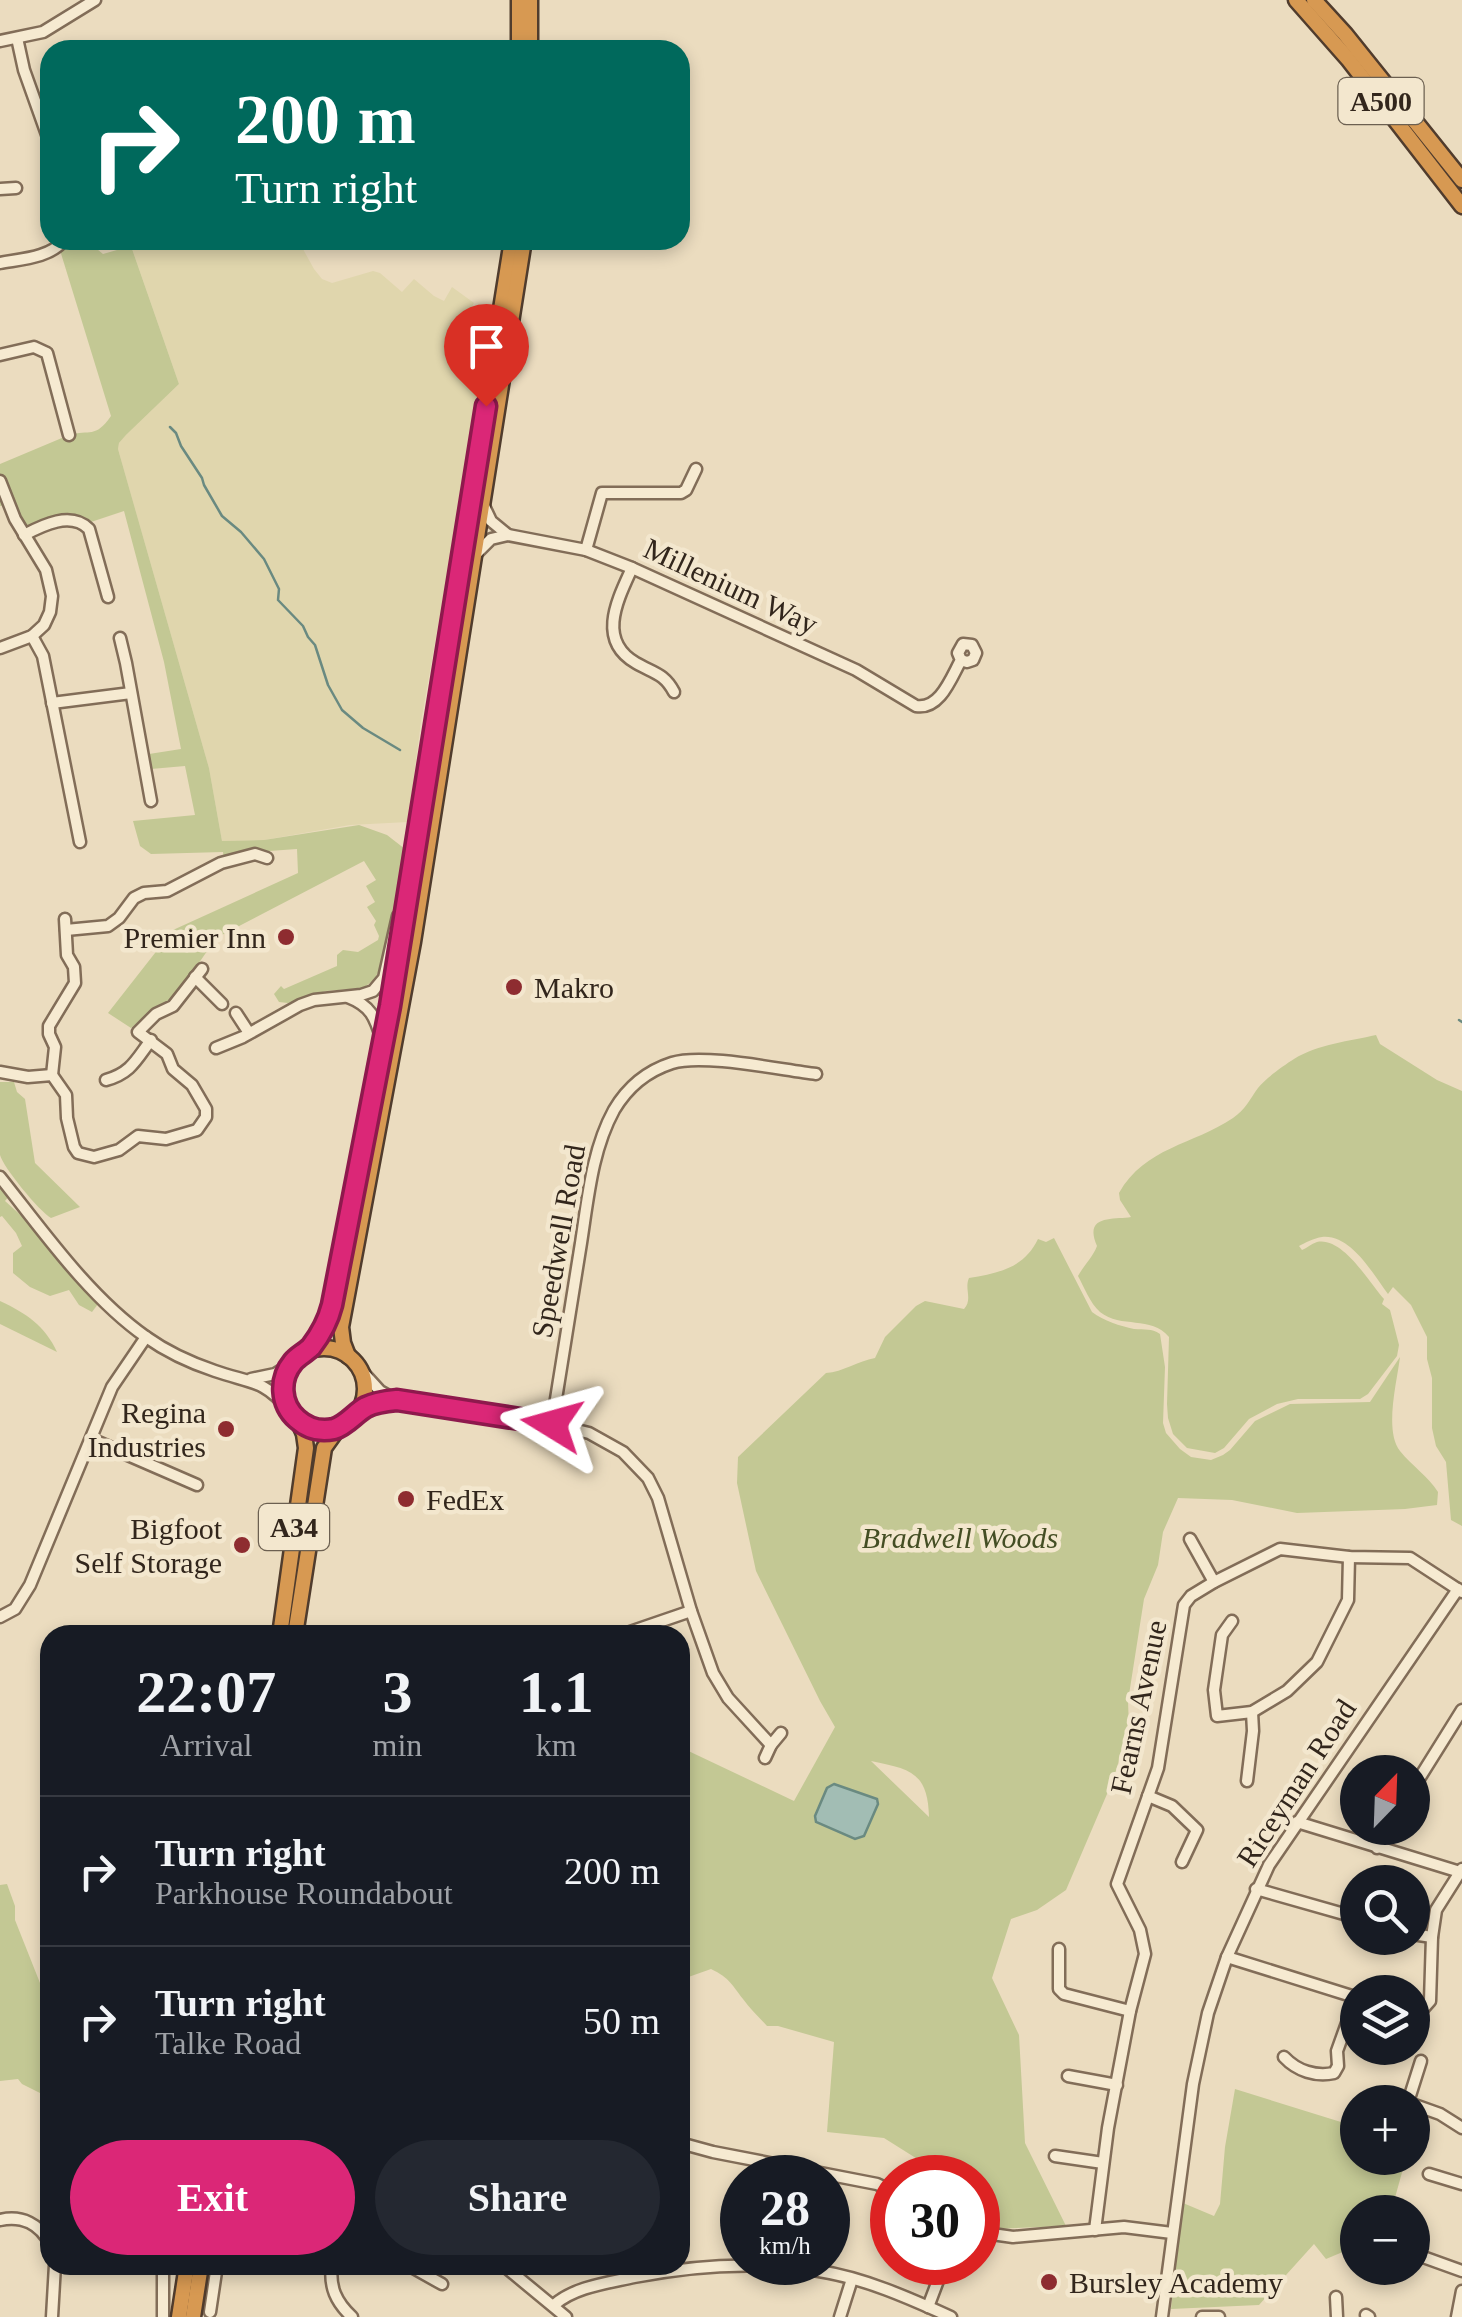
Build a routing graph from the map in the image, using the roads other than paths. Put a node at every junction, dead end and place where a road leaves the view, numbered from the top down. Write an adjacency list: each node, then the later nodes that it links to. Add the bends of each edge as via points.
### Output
1 (95, 0): 6 (street, via 43,32)
2 (519, 0): 7 (highway)
3 (530, 0): 8 (highway)
4 (1296, 0): 14 (highway, A500)
5 (1314, 0): 11 (highway, A500)
6 (16, 38): 9 (street); 10 (street)
7 (518, 40)
8 (530, 40)
9 (0, 41)
10 (40, 115)
11 (1462, 180)
12 (16, 188): 13 (street)
13 (0, 189)
14 (1462, 206)
15 (52, 250): 18 (street)
16 (510, 250): 38 (highway)
17 (522, 250): 23 (highway)
18 (0, 264)
19 (0, 356): 20 (street, via 34,347 48,353)
20 (69, 435)
21 (696, 469): 26 (street, via 680,492 602,492)
22 (0, 481): 24 (street)
23 (483, 504): 25 (street, via 491,522); 27 (highway)
24 (24, 535): 29 (street, via 68,520 85,524); 30 (street, via 46,570 52,596 44,625)
25 (508, 535): 26 (street, Millenium Way); 27 (street)
26 (586, 550): 28 (street, Millenium Way)
27 (475, 554): 55 (highway, via 413,942 341,1326)
28 (632, 568): 33 (street, Millenium Way, via 856,670 916,706 934,704); 35 (street, via 612,620 616,640)
29 (108, 597)
30 (32, 636): 32 (street); 36 (street, via 44,656)
31 (120, 638): 34 (street)
32 (0, 648)
33 (962, 660)
34 (130, 692): 36 (street); 37 (street)
35 (674, 692)
36 (52, 703): 39 (street)
37 (151, 801)
38 (418, 840): 41 (street, via 384,978 374,990); 46 (highway)
39 (80, 842)
40 (268, 858): 50 (street, via 254,854 178,877 166,891 134,898 108,926 66,924 76,976 49,1026)
41 (347, 997): 44 (street, via 300,1005); 46 (street, via 372,1013)
42 (222, 1004): 45 (street, via 199,974 134,1036)
43 (236, 1013): 44 (street)
44 (250, 1033): 47 (street)
45 (151, 1040): 50 (street, via 206,1110 197,1130 166,1139 138,1136 119,1150 85,1156 74,1146 66,1095); 51 (street, via 129,1069)
46 (382, 1043): 54 (highway, via 332,1305)
47 (216, 1048)
48 (0, 1072): 50 (street)
49 (816, 1074): 62 (street, Speedwell Road, via 674,1062 624,1094 592,1172)
50 (52, 1075)
51 (106, 1080)
52 (0, 1177): 53 (street, via 96,1294)
53 (146, 1337): 58 (street); 64 (street, via 112,1387)
54 (307, 1352): 55 (highway, via 329,1348); 56 (highway)
55 (348, 1356): 57 (highway)
56 (291, 1364): 58 (street); 60 (highway, A34, via 283,1390)
57 (360, 1369): 59 (street); 61 (highway, via 364,1394)
58 (245, 1379): 60 (street, via 276,1394)
59 (397, 1400): 61 (street); 62 (street)
60 (293, 1415): 63 (highway, via 317,1429); 73 (highway, A34, via 306,1448)
61 (354, 1416): 63 (highway)
62 (552, 1424): 70 (street, via 608,1441 648,1478)
63 (340, 1426): 74 (highway, A34, via 324,1448)
64 (92, 1438): 65 (street); 71 (street, via 24,1596)
65 (197, 1485)
66 (1190, 1539): 68 (street)
67 (1349, 1556): 68 (street, Fearns Avenue, via 1280,1549); 69 (street, Fearns Avenue, via 1410,1558); 77 (street, via 1348,1600 1318,1662 1288,1692)
68 (1214, 1582): 83 (street, Fearns Avenue, via 1184,1605)
69 (1460, 1591): 84 (street, Riceyman Road)
70 (691, 1611): 75 (street); 79 (street, via 713,1673)
71 (0, 1618)
72 (1232, 1622): 77 (street, via 1222,1635 1217,1716)
73 (281, 1625)
74 (297, 1625)
75 (650, 1625)
76 (1462, 1710): 81 (street)
77 (1252, 1712): 82 (street)
78 (781, 1733): 79 (street)
79 (771, 1746): 80 (street)
80 (765, 1758)
81 (1430, 1761)
82 (1247, 1782)
83 (1148, 1796): 87 (street, via 1172,1806 1197,1830); 96 (street, Fearns Avenue, via 1117,1884 1145,1954)
84 (1297, 1822): 86 (street); 89 (street, Riceyman Road)
85 (1379, 1845): 86 (street)
86 (1377, 1848): 88 (street)
87 (1182, 1862)
88 (1461, 1870): 91 (street, via 1436,1910)
89 (1256, 1889): 90 (street); 93 (street, Riceyman Road)
90 (1340, 1913)
91 (1432, 1937): 95 (street)
92 (1062, 1954): 96 (street, via 1064,1994)
93 (1227, 1957): 94 (street); 112 (street, Riceyman Road, via 1193,2084)
94 (1340, 1993)
95 (1430, 2001)
96 (1130, 2010): 100 (street, Fearns Avenue)
97 (1340, 2043): 98 (street, via 1334,2074 1294,2067)
98 (1284, 2057)
99 (1068, 2076): 100 (street)
100 (1116, 2085): 105 (street, Fearns Avenue)
101 (1430, 2110): 102 (street)
102 (1461, 2126)
103 (690, 2145): 107 (street)
104 (1054, 2156): 105 (street)
105 (1103, 2163): 111 (street, Fearns Avenue)
106 (1430, 2174): 108 (street)
107 (870, 2183)
108 (1462, 2184)
109 (0, 2220): 110 (street)
110 (40, 2226)
111 (1094, 2230): 112 (street); 113 (street)
112 (1172, 2232): 143 (street, Riceyman Road)
113 (1000, 2235)
114 (1430, 2259): 116 (street)
115 (690, 2267): 126 (street, via 769,2266)
116 (1462, 2271)
117 (54, 2275): 135 (street)
118 (163, 2275): 136 (street)
119 (186, 2275): 137 (highway)
120 (199, 2275): 138 (highway)
121 (216, 2275): 133 (street)
122 (332, 2275): 139 (street, via 332,2290)
123 (426, 2275): 127 (street)
124 (516, 2275): 131 (street)
125 (638, 2275): 131 (street)
126 (852, 2278): 132 (street); 141 (street)
127 (442, 2284)
128 (936, 2285): 132 (street)
129 (1462, 2291): 134 (street)
130 (1336, 2297): 146 (street)
131 (554, 2305): 140 (street)
132 (928, 2307): 142 (street)
133 (210, 2312)
134 (1459, 2312)
135 (52, 2317)
136 (163, 2317)
137 (180, 2317)
138 (193, 2317)
139 (352, 2317)
140 (566, 2317)
141 (840, 2317)
142 (951, 2317)
143 (1162, 2317)
144 (1202, 2317): 145 (street)
145 (1219, 2317)
146 (1337, 2317)

